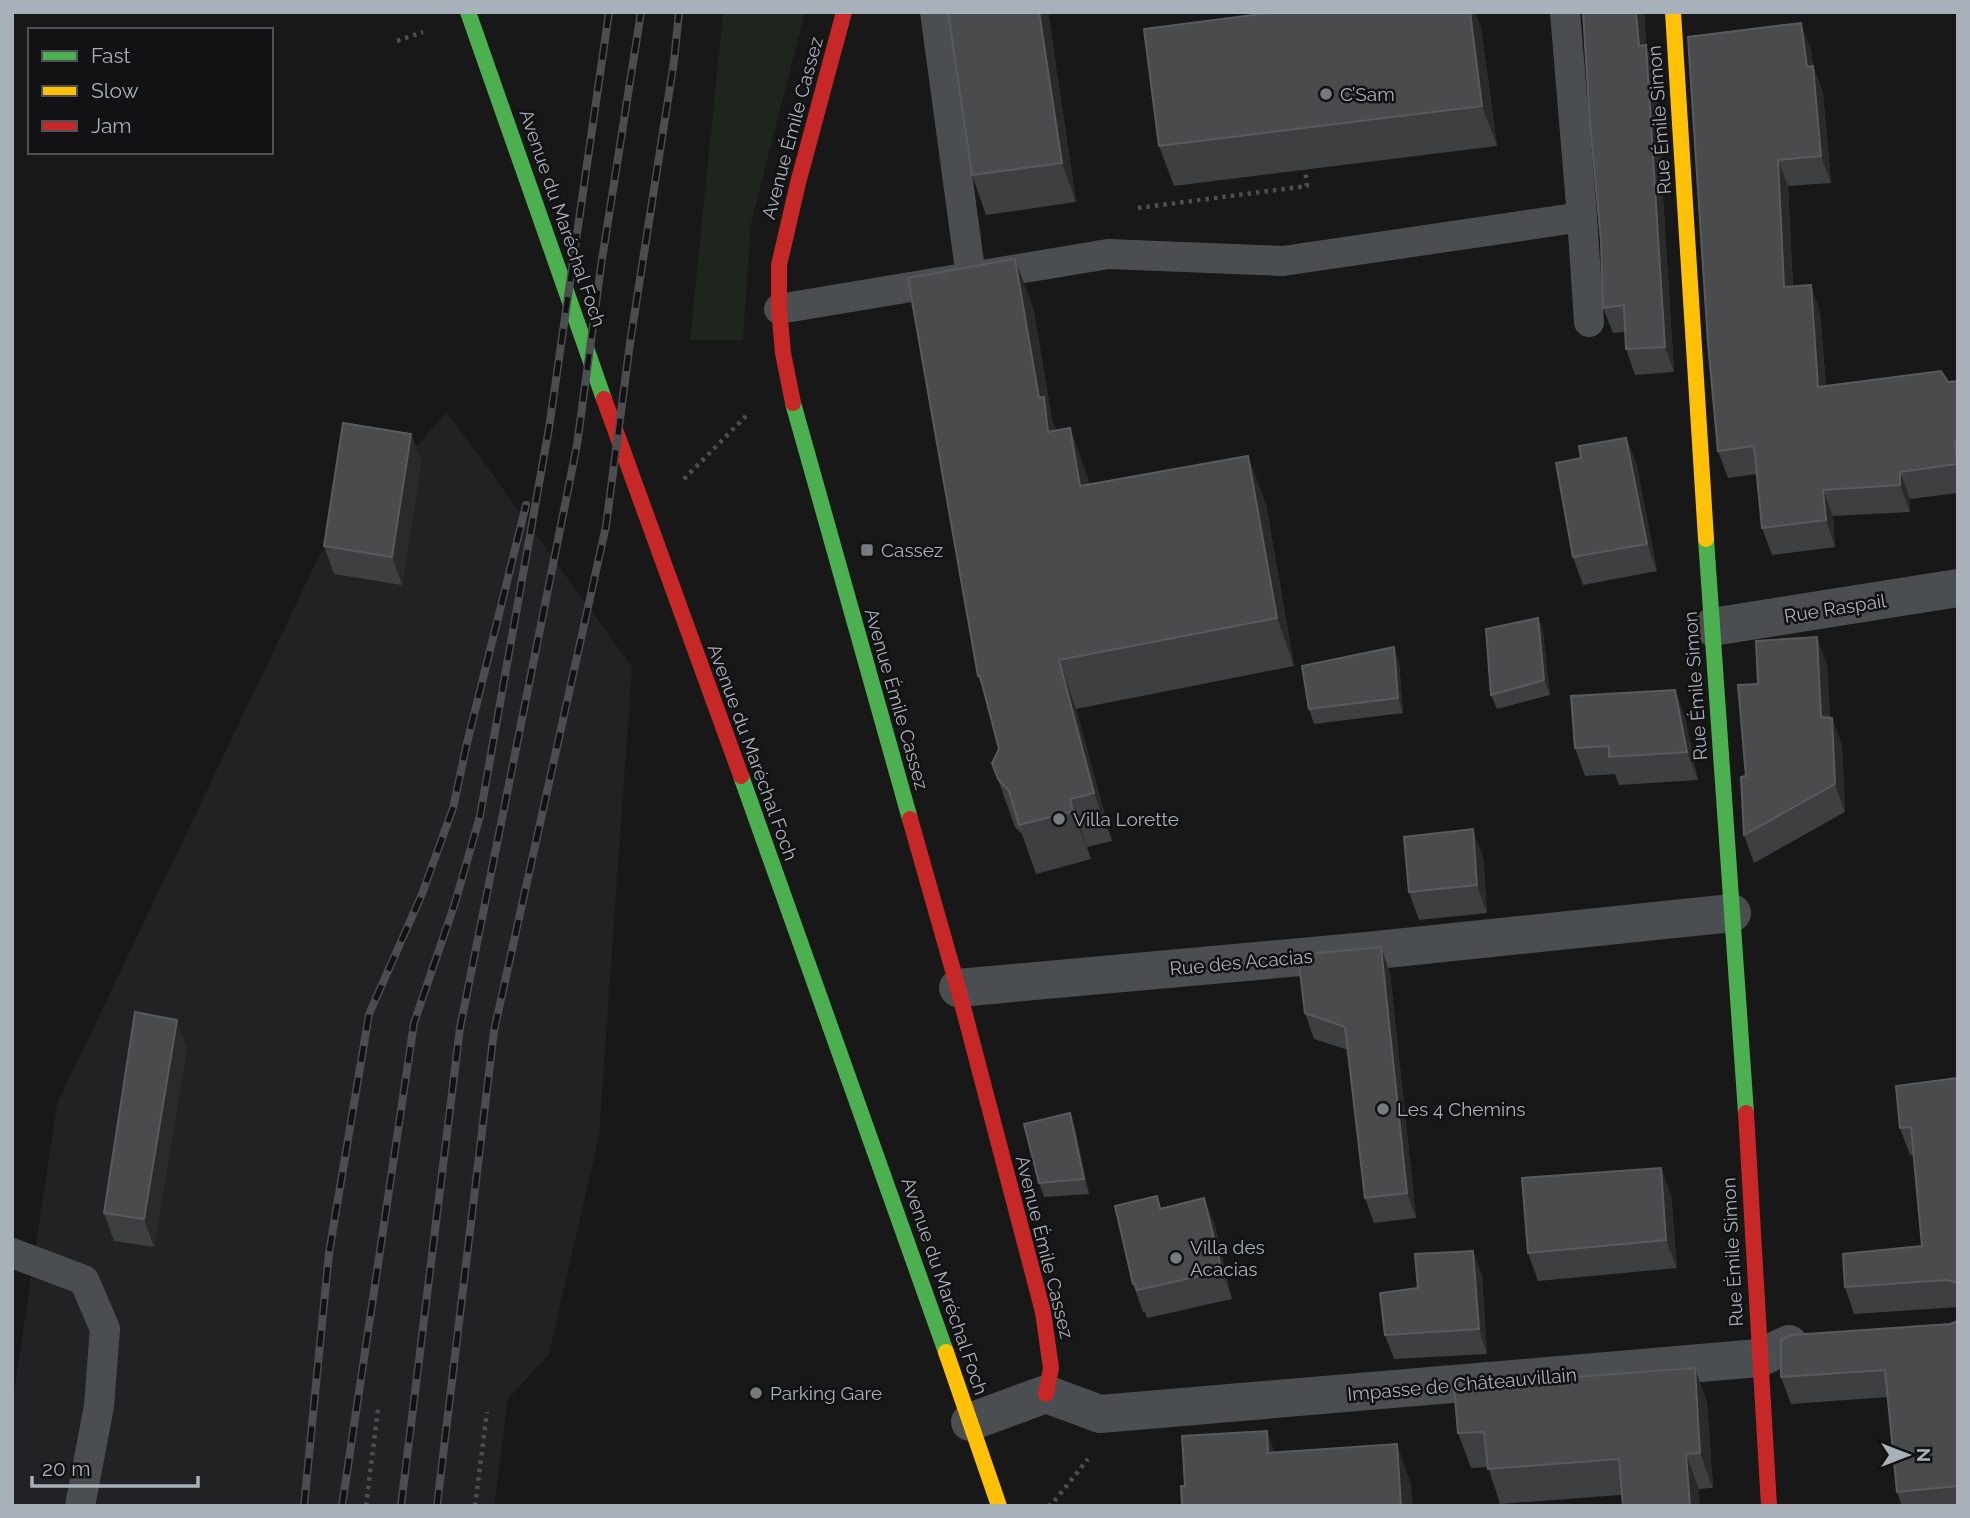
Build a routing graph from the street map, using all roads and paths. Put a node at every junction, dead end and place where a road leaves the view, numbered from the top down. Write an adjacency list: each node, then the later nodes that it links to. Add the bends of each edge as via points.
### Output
1 (468, 12): 13 (street, Avenue du Maréchal Foch)
2 (844, 12): 10 (street, Avenue Émile Cassez, via 779,265)
3 (935, 12): 9 (lane)
4 (1565, 12): 8 (lane)
5 (1673, 12): 15 (street, Rue Émile Simon)
6 (419, 33): 7 (path)
7 (397, 41)
8 (1582, 217): 9 (lane, via 1283,261 1108,254); 11 (lane)
9 (971, 277): 10 (lane)
10 (779, 309): 12 (street, Avenue Émile Cassez)
11 (1589, 322)
12 (795, 416): 13 (path, via 744,415 684,478); 17 (street, Avenue Émile Cassez)
13 (656, 547): 24 (street, Avenue du Maréchal Foch)
14 (1958, 588): 15 (street, Rue Raspail)
15 (1712, 627): 16 (street, Rue Émile Simon)
16 (1732, 913): 17 (street, Rue des Acacias); 20 (street, Rue Émile Simon)
17 (957, 988): 21 (street, Avenue Émile Cassez, via 1043,1312 1051,1368)
18 (12, 1253): 25 (lane, via 84,1280 105,1329 99,1406)
19 (1823, 1338): 20 (street, Impasse de Châteauvillain, via 1796,1340)
20 (1759, 1358): 21 (street, Impasse de Châteauvillain, via 1100,1413); 29 (street, Rue Émile Simon)
21 (1046, 1394): 24 (street)
22 (379, 1409): 26 (path)
23 (487, 1412): 27 (path)
24 (971, 1422): 28 (street, Avenue du Maréchal Foch)
25 (80, 1506)
26 (366, 1506)
27 (475, 1506)
28 (999, 1506)
29 (1769, 1506)

